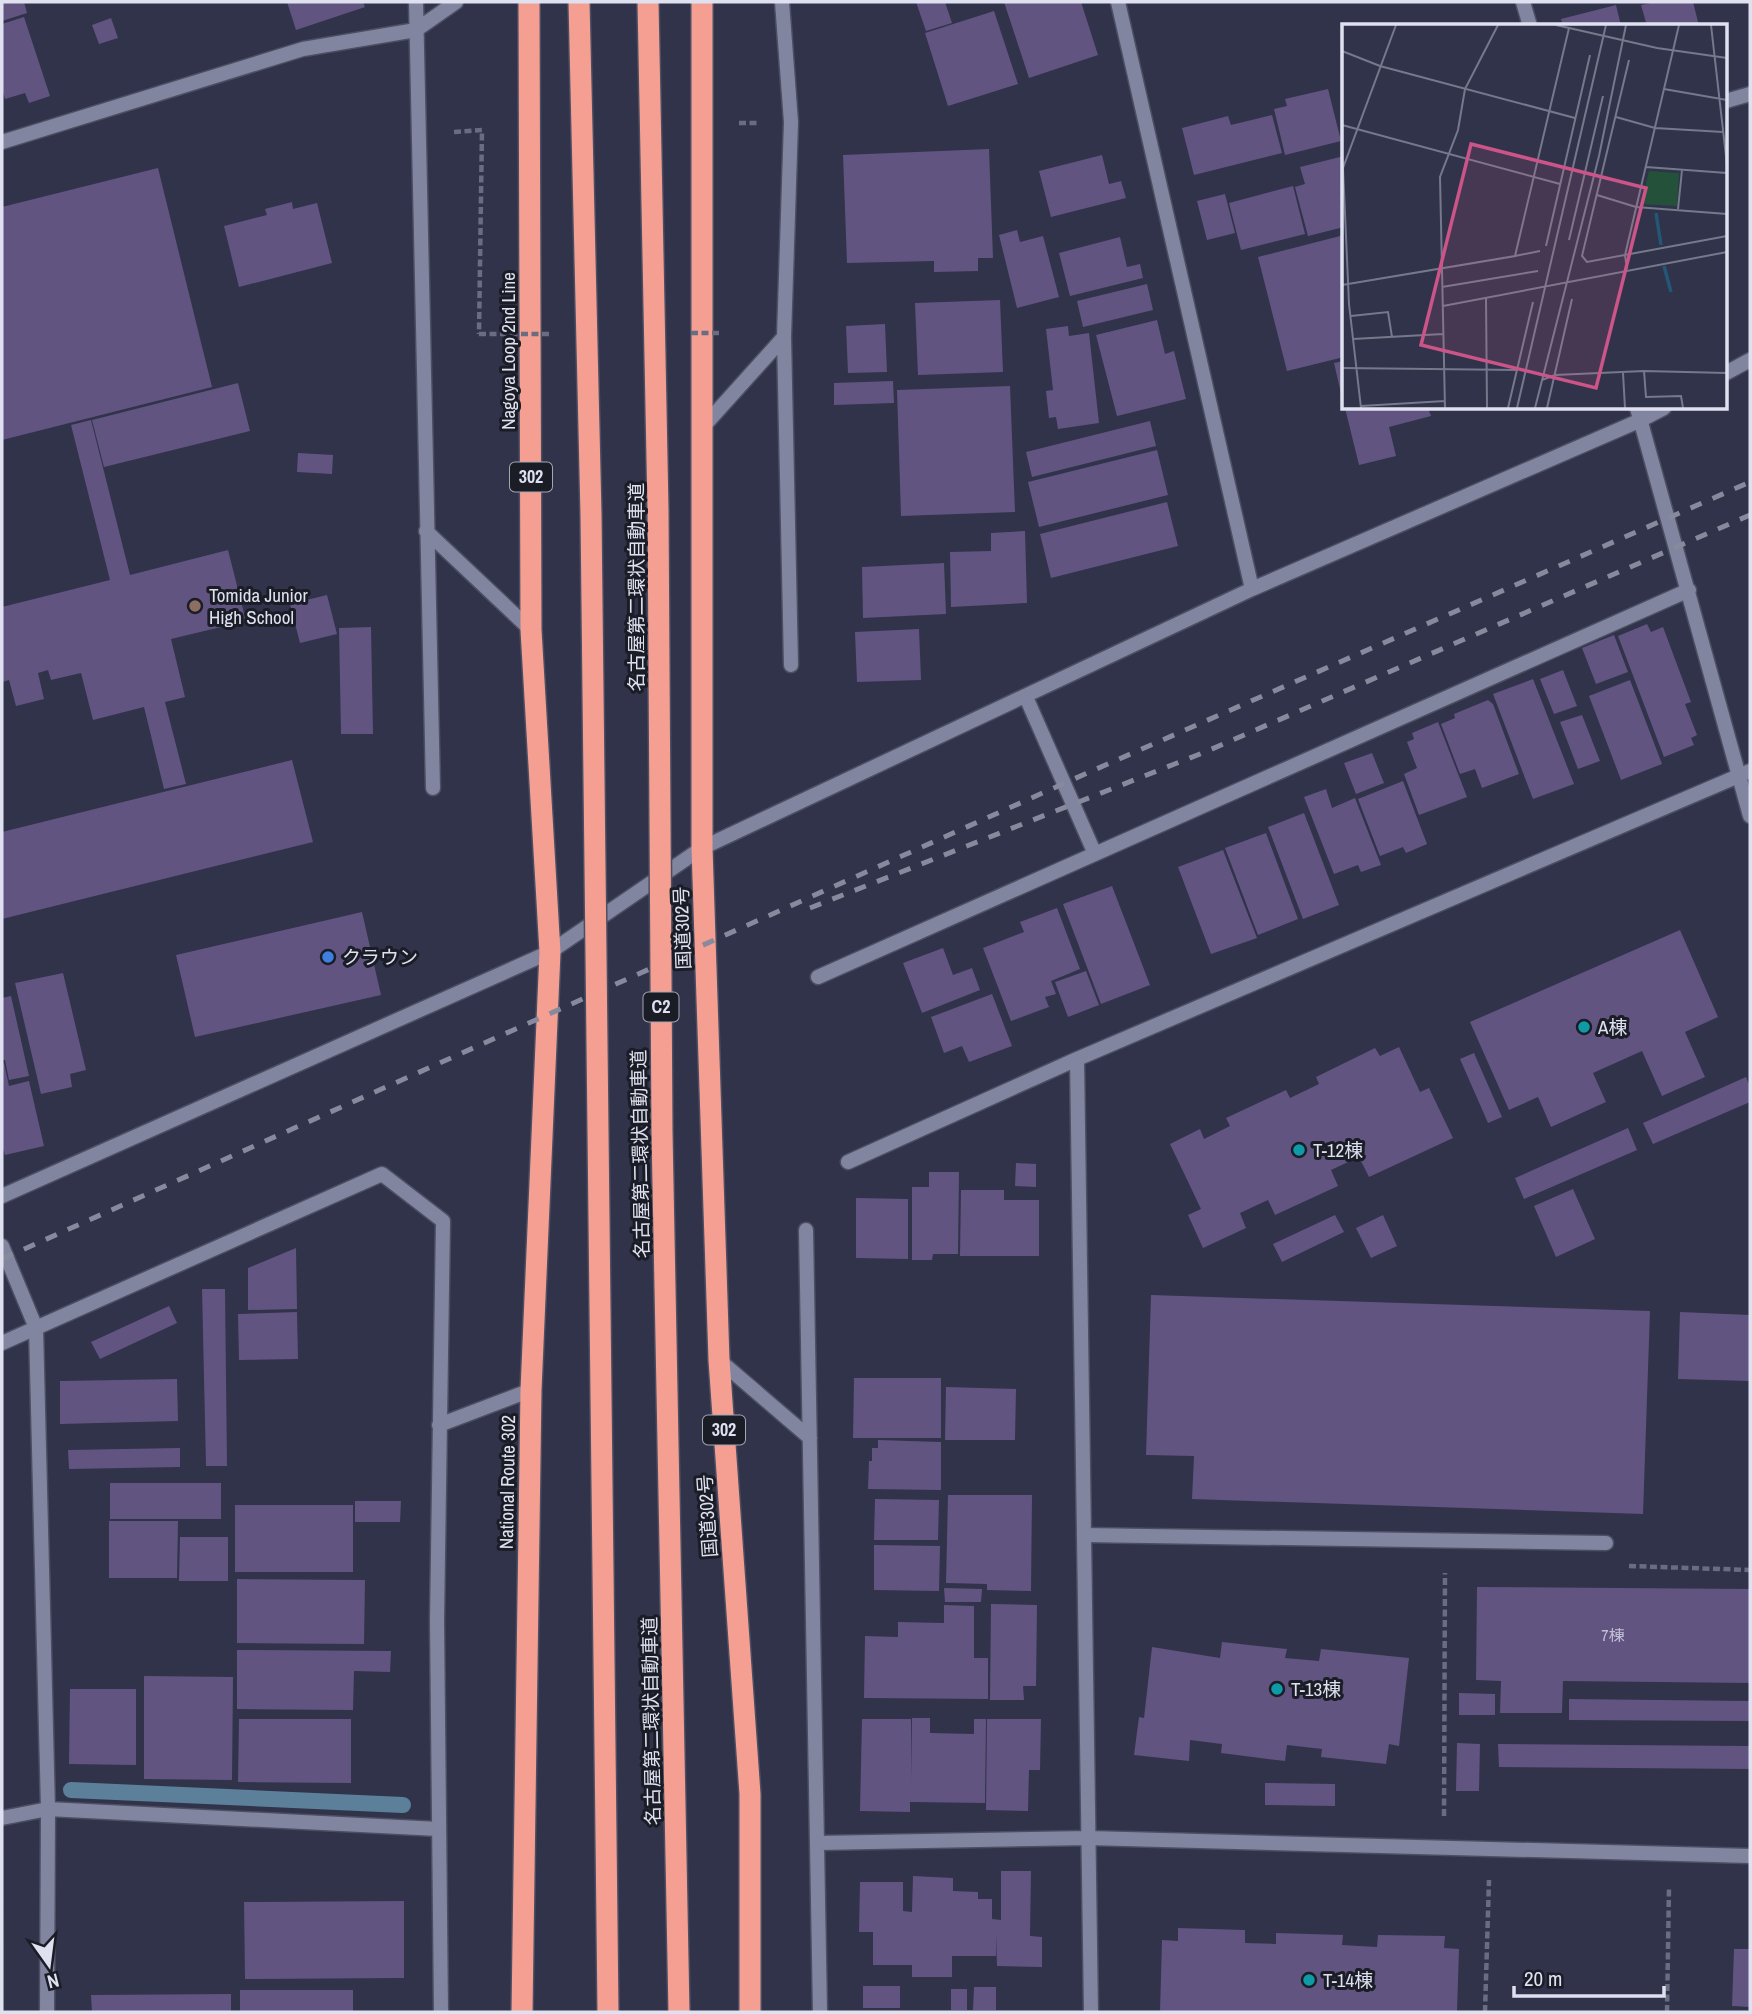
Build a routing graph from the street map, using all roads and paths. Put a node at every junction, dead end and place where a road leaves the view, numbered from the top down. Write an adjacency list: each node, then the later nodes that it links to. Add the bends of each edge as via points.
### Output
1 (416, 2): 11 (street)
2 (456, 2): 11 (street)
3 (529, 2): 25 (highway, Nagoya Loop 2nd Line / 302)
4 (579, 2): 62 (highway, bridge, via 591,515)
5 (648, 2): 63 (highway, 名古屋第二環状自動車道 / C2, bridge)
6 (702, 2): 21 (highway, 302)
7 (782, 2): 17 (street, via 791,122)
8 (1118, 2): 23 (street)
9 (1523, 2): 10 (street)
10 (1529, 24)
11 (416, 30): 15 (street, via 303,49); 22 (street)
12 (1750, 94): 13 (street)
13 (1728, 101)
14 (482, 130): 16 (path)
15 (2, 142)
16 (479, 334)
17 (784, 337): 21 (street); 26 (street)
18 (1750, 360): 19 (street)
19 (1728, 372)
20 (1639, 414): 23 (street); 24 (street)
21 (702, 427): 31 (highway, 302)
22 (426, 531): 25 (street); 29 (street)
23 (1252, 589): 27 (street)
24 (1689, 590): 28 (street); 32 (street)
25 (531, 630): 33 (highway, Nagoya Loop 2nd Line / 302)
26 (791, 665)
27 (1026, 697): 31 (street); 32 (street)
28 (1744, 774): 30 (street); 35 (street)
29 (433, 788)
30 (1750, 816)
31 (702, 848): 33 (street); 42 (highway, 国道302号 / 302)
32 (1095, 854): 34 (street)
33 (550, 952): 37 (street); 43 (highway, National Route 302 / 302)
34 (818, 977)
35 (1077, 1059): 36 (street); 46 (street)
36 (848, 1161)
37 (2, 1196)
38 (806, 1230): 45 (street)
39 (2, 1246): 40 (street)
40 (36, 1328): 41 (street); 44 (street, via 382,1174 443,1221); 50 (street)
41 (2, 1343)
42 (719, 1360): 45 (street); 64 (highway, 国道302号 / 302, via 750,1794)
43 (531, 1390): 44 (street); 61 (highway, National Route 302 / 302)
44 (439, 1425): 52 (street)
45 (810, 1438): 54 (street)
46 (1084, 1535): 47 (street); 53 (street)
47 (1445, 1541): 48 (street); 55 (path)
48 (1606, 1543): 49 (path, via 1605,1566)
49 (1750, 1570)
50 (48, 1809): 51 (street); 52 (street); 59 (street)
51 (2, 1818)
52 (438, 1829): 60 (street)
53 (1089, 1838): 54 (street); 55 (street); 66 (street)
54 (817, 1843): 65 (street)
55 (1443, 1849): 56 (street)
56 (1490, 1850): 57 (street); 67 (path)
57 (1670, 1855): 58 (street); 68 (path)
58 (1750, 1856)
59 (47, 2012)
60 (441, 2012)
61 (522, 2012)
62 (608, 2012)
63 (679, 2012)
64 (750, 2012)
65 (820, 2012)
66 (1091, 2012)
67 (1485, 2012)
68 (1667, 2012)

